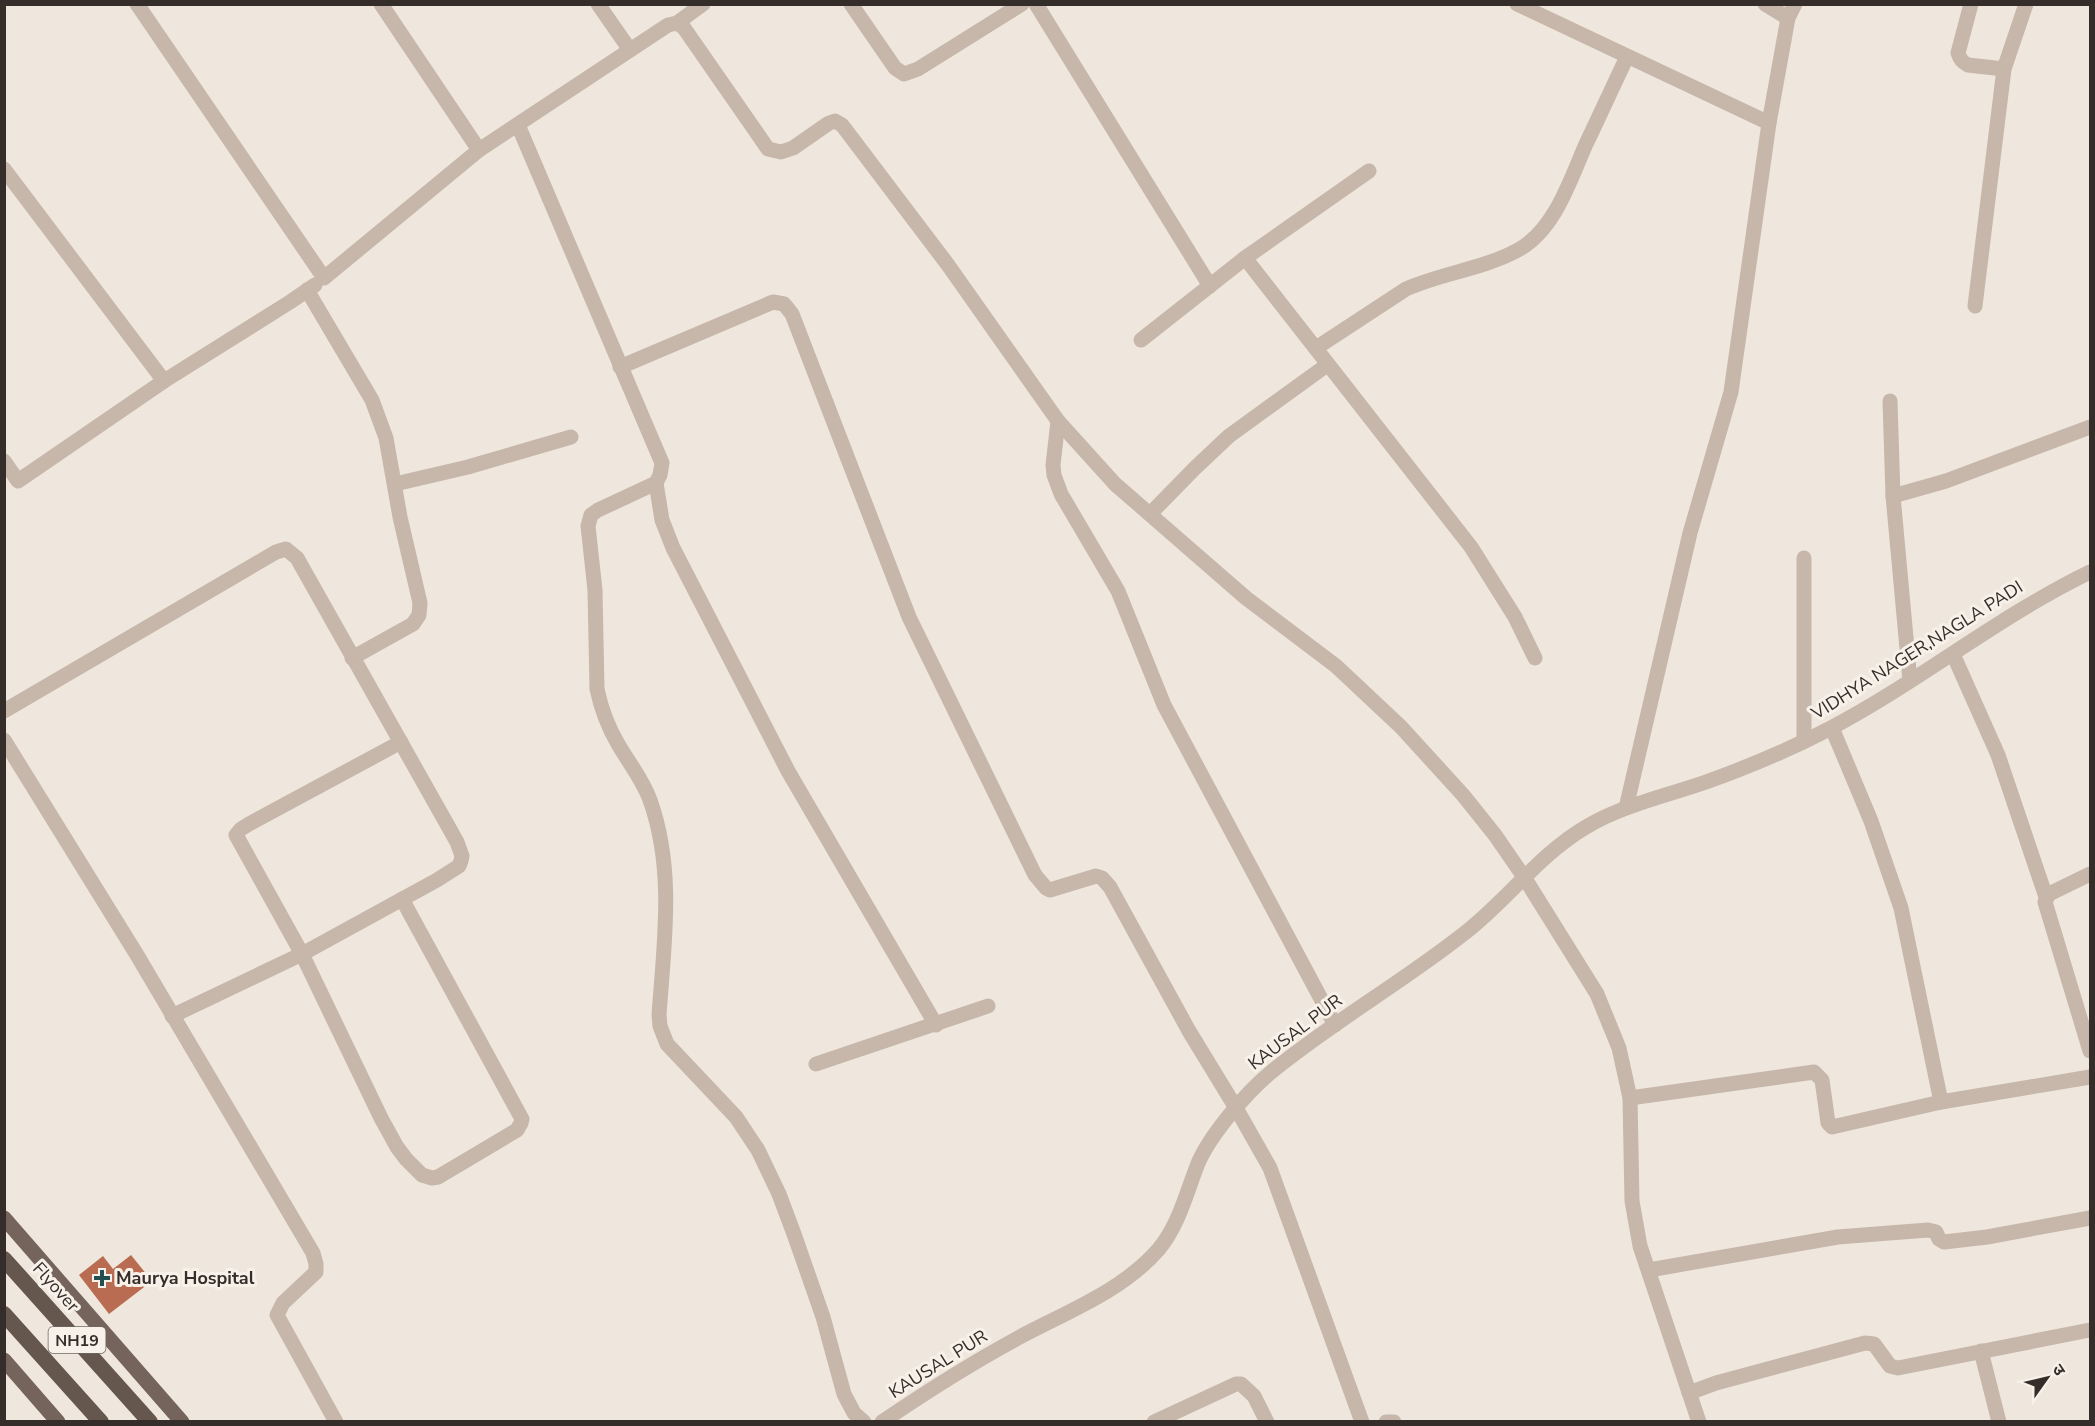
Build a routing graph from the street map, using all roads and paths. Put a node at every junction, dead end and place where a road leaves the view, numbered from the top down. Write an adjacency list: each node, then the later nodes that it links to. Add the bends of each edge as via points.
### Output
1 (137, 4): 23 (street)
2 (381, 4): 19 (street)
3 (598, 4): 14 (street)
4 (703, 4): 13 (street)
5 (851, 4): 6 (street, via 895,68 904,74)
6 (1022, 4)
7 (1036, 4): 24 (street)
8 (1517, 4): 15 (street)
9 (1765, 4): 12 (street)
10 (1971, 4): 16 (street, via 1959,57 1968,65)
11 (2026, 4): 16 (street)
12 (1792, 11): 17 (street)
13 (677, 23): 14 (street); 33 (street, via 768,149 781,152 829,123 842,125 954,273)
14 (630, 50): 18 (street)
15 (1627, 57): 17 (street); 28 (street, via 1557,209 1534,239 1503,257 1406,289)
16 (2004, 69): 26 (street)
17 (1769, 123): 54 (street, via 1731,392 1696,512)
18 (518, 125): 19 (street); 30 (street)
19 (479, 150): 23 (street)
20 (4, 169): 31 (street)
21 (1369, 171): 22 (street)
22 (1245, 258): 24 (street); 28 (street)
23 (324, 278): 25 (street)
24 (1210, 286): 27 (street)
25 (306, 290): 31 (street); 39 (street, via 372,400 386,438)
26 (1975, 306)
27 (1141, 340)
28 (1316, 348): 29 (street)
29 (1328, 365): 42 (street, via 1223,441); 47 (street, via 1471,547)
30 (620, 367): 38 (street, via 662,463); 69 (street, via 773,302 788,308 909,617 1035,875 1052,890 1096,876 1106,881)
31 (164, 381): 37 (street)
32 (1890, 401): 41 (street)
33 (1058, 421): 42 (street, via 1115,484); 63 (street, via 1053,465 1061,494 1118,591 1164,705)
34 (2091, 427): 41 (street, via 1946,481)
35 (572, 437): 39 (street)
36 (4, 461): 37 (street)
37 (18, 481): 40 (street)
38 (656, 483): 62 (street, via 669,540 788,771); 84 (street, via 598,510 591,515 588,526 595,590 597,689 611,730 651,802 661,843 667,905 660,1026 667,1044 736,1117 758,1150 794,1234 823,1317 844,1395)
39 (395, 484): 46 (street, via 420,603 419,615 413,624)
40 (4, 489)
41 (1893, 496): 48 (street)
42 (1150, 514): 56 (street, via 1246,598 1336,666 1401,727 1463,795)
43 (1803, 558): 52 (street)
44 (2091, 572): 45 (street, VIDHYA NAGER,NAGLA PADI, via 2035,600)
45 (1953, 654): 48 (street, VIDHYA NAGER,NAGLA PADI); 57 (street, via 1998,755)
46 (352, 658): 49 (street, via 297,558 286,549); 53 (street)
47 (1535, 658)
48 (1910, 681): 50 (street, VIDHYA NAGER,NAGLA PADI)
49 (4, 711)
50 (1832, 728): 52 (street, VIDHYA NAGER,NAGLA PADI); 68 (street, via 1871,821 1901,908)
51 (4, 740): 61 (street)
52 (1804, 741): 54 (street, VIDHYA NAGER,NAGLA PADI, via 1706,782)
53 (401, 742): 58 (street, via 462,856 459,866); 59 (street, via 249,824 236,835)
54 (1626, 808): 56 (street, KAUSAL PUR, via 1564,841)
55 (2091, 874): 57 (street)
56 (1524, 877): 63 (street, KAUSAL PUR, via 1467,931); 67 (street, via 1607,1014)
57 (2046, 897): 64 (street)
58 (402, 899): 59 (street); 59 (street, via 522,1119 517,1130 438,1177 422,1175 397,1147)
59 (302, 954): 61 (street)
60 (988, 1006): 62 (street)
61 (172, 1016): 83 (street, via 315,1259 313,1277 283,1303 277,1315)
62 (936, 1025): 65 (street)
63 (1335, 1025): 69 (street, KAUSAL PUR, via 1270,1073)
64 (2091, 1051)
65 (816, 1064)
66 (2091, 1077): 68 (street)
67 (1630, 1098): 68 (street, via 1810,1072 1822,1080 1828,1123 1832,1127); 73 (street, via 1634,1216)
68 (1941, 1102)
69 (1236, 1108): 85 (street, KAUSAL PUR, via 1202,1155 1170,1234 1145,1263 1103,1294 1016,1339); 88 (street, via 1274,1179)
70 (4, 1218): 82 (main road)
71 (2091, 1218): 73 (street, via 1944,1242 1933,1231 1861,1234)
72 (4, 1259): 81 (highway, Flyover / NH19)
73 (1649, 1270): 78 (street)
74 (4, 1314): 80 (highway, NH19)
75 (2091, 1330): 76 (street)
76 (1981, 1351): 78 (street, via 1898,1368 1890,1366 1876,1345 1865,1343); 92 (street)
77 (4, 1360): 79 (main road)
78 (1689, 1393): 91 (street)
79 (58, 1422)
80 (101, 1422)
81 (150, 1422)
82 (182, 1422)
83 (336, 1422)
84 (864, 1422)
85 (882, 1422)
86 (1154, 1422): 87 (street, via 1236,1384 1249,1389)
87 (1267, 1422)
88 (1362, 1422)
89 (1386, 1422): 90 (street)
90 (1394, 1422)
91 (1699, 1422)
92 (1999, 1422)

